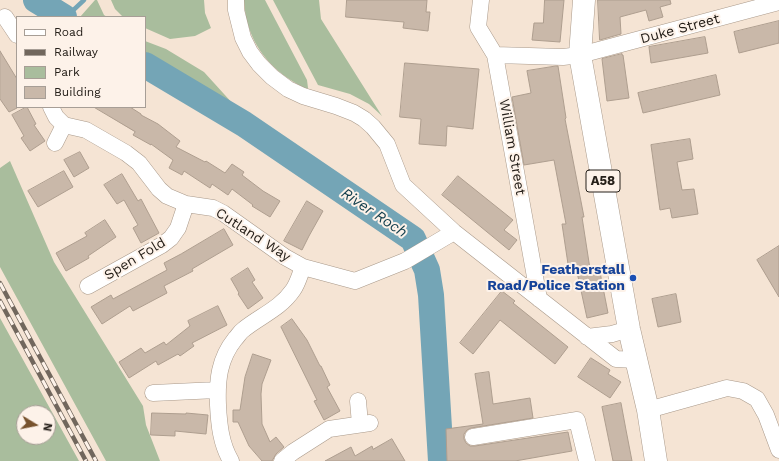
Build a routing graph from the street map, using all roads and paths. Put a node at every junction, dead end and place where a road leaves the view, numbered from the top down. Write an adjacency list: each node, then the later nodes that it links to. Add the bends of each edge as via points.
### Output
1 (236, 0): 13 (street, via 243,38 250,52 272,78 303,96 354,112 369,123 387,144 403,185)
2 (481, 0): 7 (street, William Street, via 478,27)
3 (584, 0): 8 (highway, A58)
4 (779, 2): 8 (street, Duke Street)
5 (5, 17): 6 (street)
6 (16, 33)
7 (496, 54): 8 (street, Duke Street, via 563,57); 16 (street, William Street)
8 (580, 55): 17 (highway, A58)
9 (52, 108): 10 (street)
10 (64, 125): 11 (street); 12 (street, Cutland Way, via 86,130 126,153 167,196)
11 (55, 143)
12 (186, 204): 14 (street, Cutland Way, via 213,208 223,213); 15 (street, Spen Fold, via 178,228 171,238 162,245 100,272)
13 (454, 232): 14 (street, Cutland Way, via 405,261 355,281); 16 (street)
14 (303, 267): 20 (street, via 294,289 287,297 276,308 242,330 228,347 220,365)
15 (88, 286)
16 (539, 299): 18 (street)
17 (629, 329): 18 (street); 19 (highway, A58)
18 (587, 337): 19 (street, via 616,359)
19 (636, 360): 23 (highway, A58)
20 (217, 390): 21 (street); 26 (street, via 221,435)
21 (152, 393)
22 (358, 401): 27 (street, via 365,423 329,429)
23 (648, 410): 25 (street, via 727,388 743,391 757,399); 29 (highway, A58)
24 (473, 437): 28 (street, via 577,420)
25 (779, 450)
26 (231, 461)
27 (282, 461)
28 (587, 461)
29 (656, 461)

